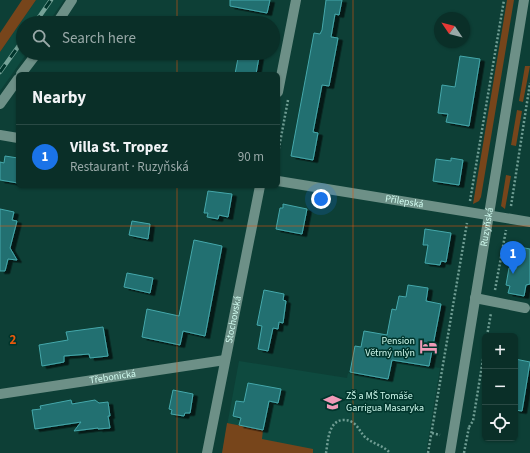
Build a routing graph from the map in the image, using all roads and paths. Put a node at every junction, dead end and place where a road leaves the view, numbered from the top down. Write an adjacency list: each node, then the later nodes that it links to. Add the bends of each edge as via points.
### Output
1 (72, 0): 5 (street)
2 (296, 0): 9 (street)
3 (504, 0): 16 (path)
4 (524, 0): 18 (street, Ruzyňská)
5 (62, 16)
6 (32, 60): 7 (street)
7 (23, 72)
8 (16, 82): 11 (street)
9 (280, 82)
10 (530, 83): 17 (path)
11 (0, 104)
12 (0, 135): 13 (street)
13 (16, 138)
14 (280, 180): 18 (street, Přílepská)
15 (260, 188): 28 (street, Stochovská)
16 (470, 200)
17 (511, 206)
18 (489, 215): 20 (street, Přílepská); 24 (street, Ruzyňská)
19 (467, 219): 32 (path)
20 (530, 222)
21 (507, 229): 23 (path)
22 (499, 234): 23 (path)
23 (505, 236): 25 (path)
24 (475, 298): 25 (street); 38 (street, Ruzyňská)
25 (493, 302): 26 (street); 27 (path)
26 (526, 308)
27 (488, 333)
28 (225, 360): 30 (street, Třebonická); 34 (street, Stochovská)
29 (482, 365): 31 (path, via 473,421)
30 (0, 394)
31 (469, 428)
32 (432, 433): 33 (path); 37 (path)
33 (440, 435)
34 (207, 453)
35 (326, 453): 36 (path, via 331,428 339,420 346,420 353,422 367,439)
36 (390, 453)
37 (428, 453)
38 (450, 453)

